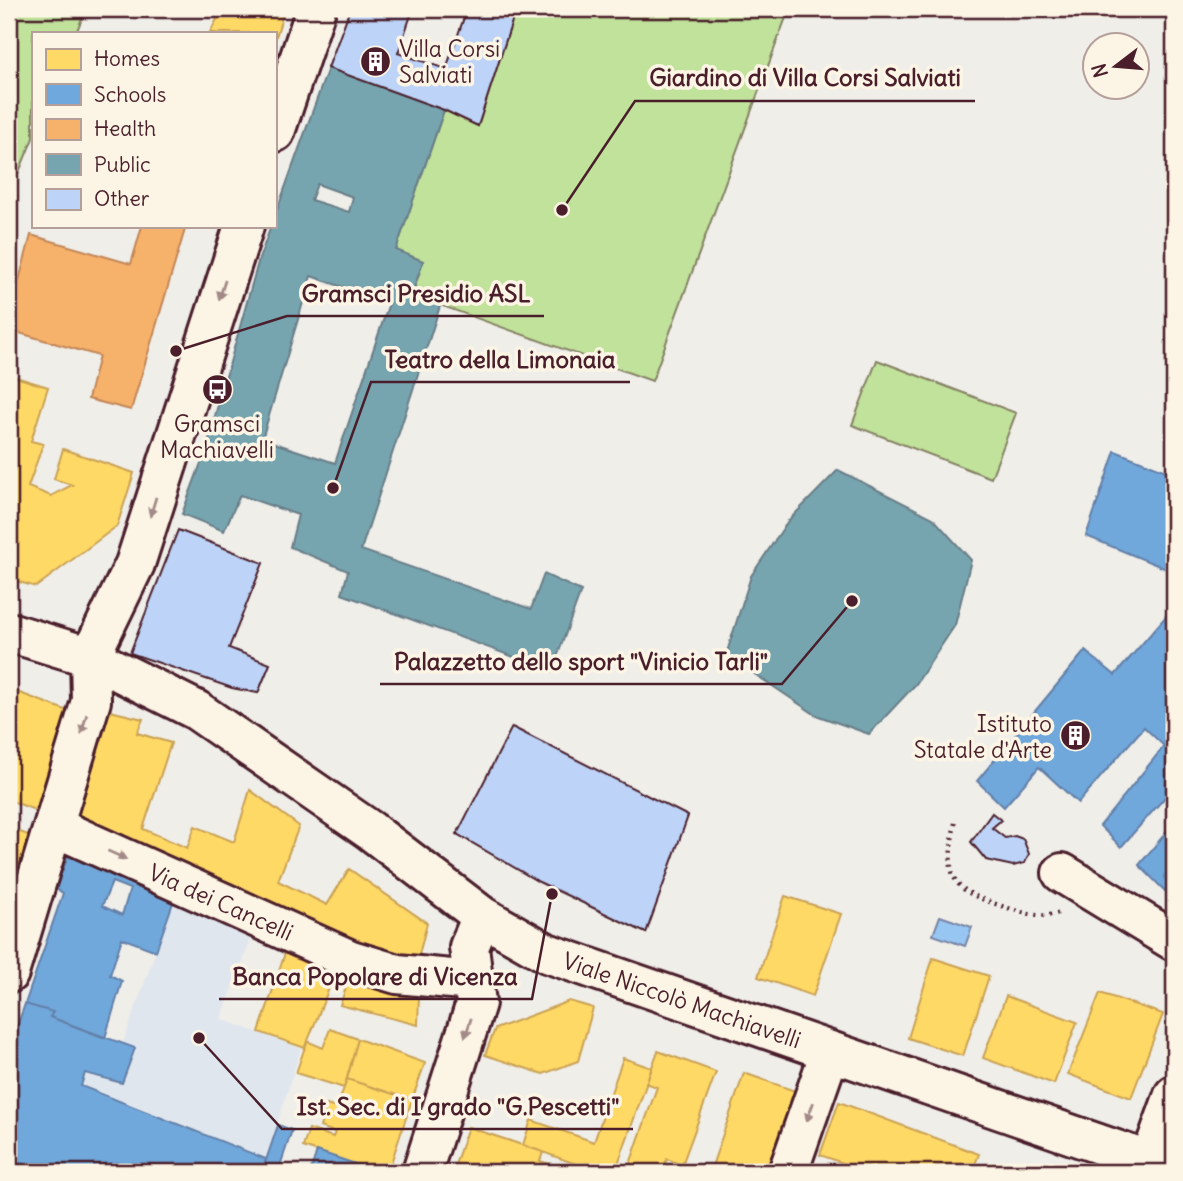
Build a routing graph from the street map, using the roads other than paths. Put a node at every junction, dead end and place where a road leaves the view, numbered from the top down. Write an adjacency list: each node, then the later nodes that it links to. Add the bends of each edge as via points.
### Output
1 (316, 9): 2 (street)
2 (276, 129)
3 (243, 228): 5 (street, one-way to 5, via 135,564)
4 (9, 632): 5 (street, Viale Niccolò Machiavelli)
5 (90, 657): 6 (street, one-way to 6, via 91,701); 8 (street, Viale Niccolò Machiavelli, via 196,710)
6 (55, 827): 10 (street); 11 (street, Via dei Cancelli, one-way to 11, via 351,960 397,974)
7 (1075, 881): 9 (street)
8 (482, 916): 11 (street, via 469,947); 12 (street, Viale Niccolò Machiavelli, via 547,953)
9 (1174, 941)
10 (9, 973)
11 (473, 981): 15 (street, one-way to 15, via 476,1003)
12 (830, 1052): 14 (street, Viale Niccolò Machiavelli); 16 (street, one-way to 16)
13 (1174, 1095): 14 (street)
14 (1157, 1168)
15 (422, 1172)
16 (788, 1172)

